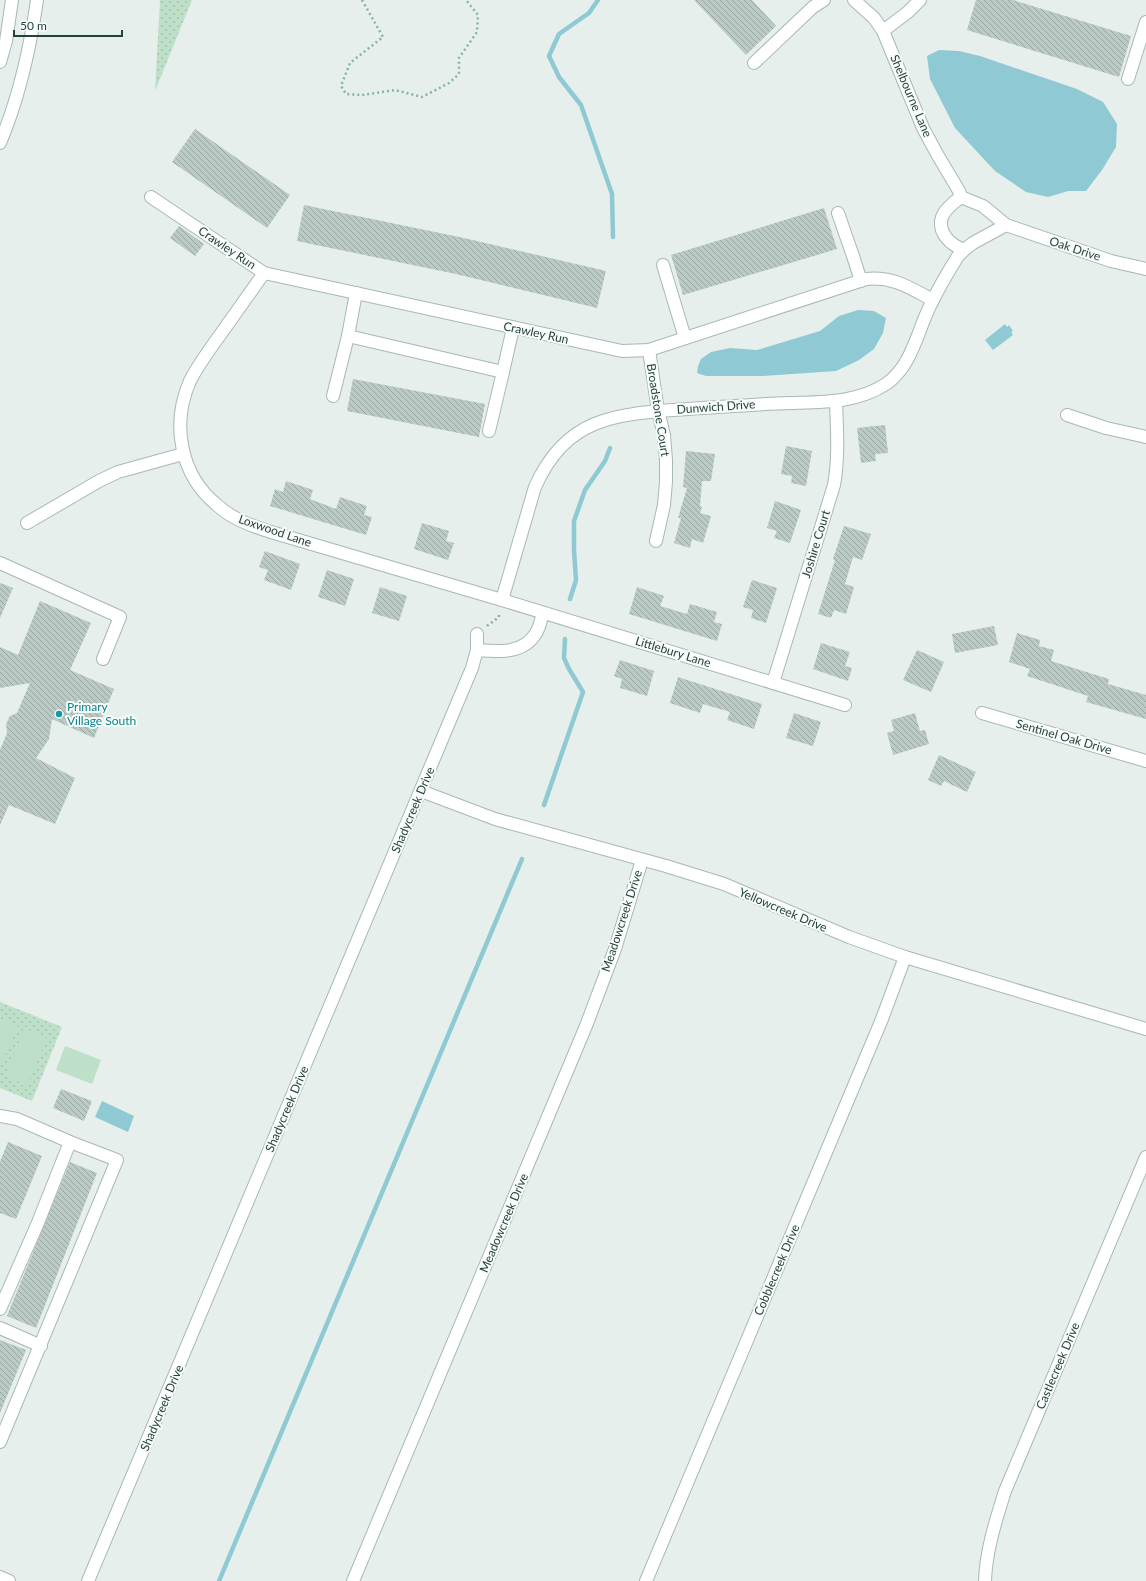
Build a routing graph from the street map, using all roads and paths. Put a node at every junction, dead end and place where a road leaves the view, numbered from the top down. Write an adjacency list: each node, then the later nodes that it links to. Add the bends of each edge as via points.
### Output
1 (12, 0): 11 (street)
2 (37, 0): 14 (street, via 34,28 22,79)
3 (362, 0): 4 (path, via 383,37 350,63 341,86 346,94 362,95 395,90 422,97 449,83 459,74 459,58 477,32 478,15)
4 (466, 0)
5 (824, 0): 8 (street)
6 (854, 0): 10 (street, Shelbourne Lane, via 874,18)
7 (920, 0): 10 (street)
8 (810, 4): 12 (street)
9 (1146, 22): 13 (street)
10 (883, 31): 16 (street, Shelbourne Lane, via 924,128)
11 (0, 62)
12 (754, 63)
13 (1128, 79)
14 (0, 143)
15 (151, 197): 22 (street, Crawley Run)
16 (961, 197): 18 (street, Oak Drive, via 983,206); 19 (street, via 946,209 941,223 947,239 955,247)
17 (838, 213): 23 (street)
18 (1006, 225): 19 (street); 21 (street, Oak Drive, via 1111,261)
19 (964, 250): 25 (street, Dunwich Drive)
20 (663, 265): 28 (street)
21 (1146, 269)
22 (264, 273): 24 (street, Crawley Run); 37 (street, Loxwood Lane, via 191,380 184,396 181,413)
23 (861, 281): 25 (street, Crawley Run, via 889,279); 28 (street, Crawley Run)
24 (356, 293): 26 (street, Crawley Run); 27 (street)
25 (933, 300): 32 (street, Dunwich Drive, via 910,355 900,370 887,383 872,392)
26 (513, 328): 29 (street, Crawley Run, via 622,351); 30 (street)
27 (348, 336): 30 (street); 31 (street)
28 (685, 338): 29 (street, Crawley Run)
29 (649, 350): 33 (street, Broadstone Court)
30 (503, 372): 35 (street)
31 (333, 396)
32 (836, 402): 33 (street, Dunwich Drive); 46 (street, Joshire Court, via 838,448 834,485)
33 (658, 411): 39 (street, Broadstone Court, via 664,435 666,482); 41 (street, Dunwich Drive, via 617,416 598,422 581,430 552,457 535,487)
34 (1067, 415): 36 (street, via 1106,428)
35 (488, 431)
36 (1146, 437)
37 (183, 454): 38 (street, via 118,472); 41 (street, Loxwood Lane, via 204,493 216,505 250,525)
38 (27, 523)
39 (656, 541)
40 (0, 563): 45 (street, via 120,617)
41 (502, 600): 42 (street, Littlebury Lane); 43 (path, via 499,617)
42 (543, 613): 44 (street, via 537,632 524,646 516,650 495,652); 46 (street, Littlebury Lane)
43 (478, 634): 44 (street, Shadycreek Drive)
44 (477, 650): 50 (street, Shadycreek Drive)
45 (103, 659)
46 (773, 683): 47 (street, Littlebury Lane)
47 (845, 705)
48 (982, 713): 49 (street, Sentinel Oak Drive)
49 (1146, 761)
50 (421, 791): 51 (street, Yellowcreek Drive, via 494,819); 63 (street, Shadycreek Drive)
51 (642, 860): 52 (street, Yellowcreek Drive, via 724,884 849,937); 64 (street, Meadowcreek Drive, via 616,949 586,1026)
52 (905, 957): 53 (street, Yellowcreek Drive); 65 (street, Cobblecreek Drive, via 882,1019)
53 (1146, 1029)
54 (0, 1116): 55 (street, via 17,1119)
55 (70, 1142): 57 (street); 59 (street, via 117,1160)
56 (1146, 1156): 66 (street, Castlecreek Drive, via 1005,1491 989,1547)
57 (0, 1309)
58 (0, 1328): 59 (street)
59 (41, 1346): 60 (street)
60 (0, 1442)
61 (0, 1577): 62 (street)
62 (9, 1581)
63 (88, 1581)
64 (354, 1581)
65 (646, 1581)
66 (985, 1581)

